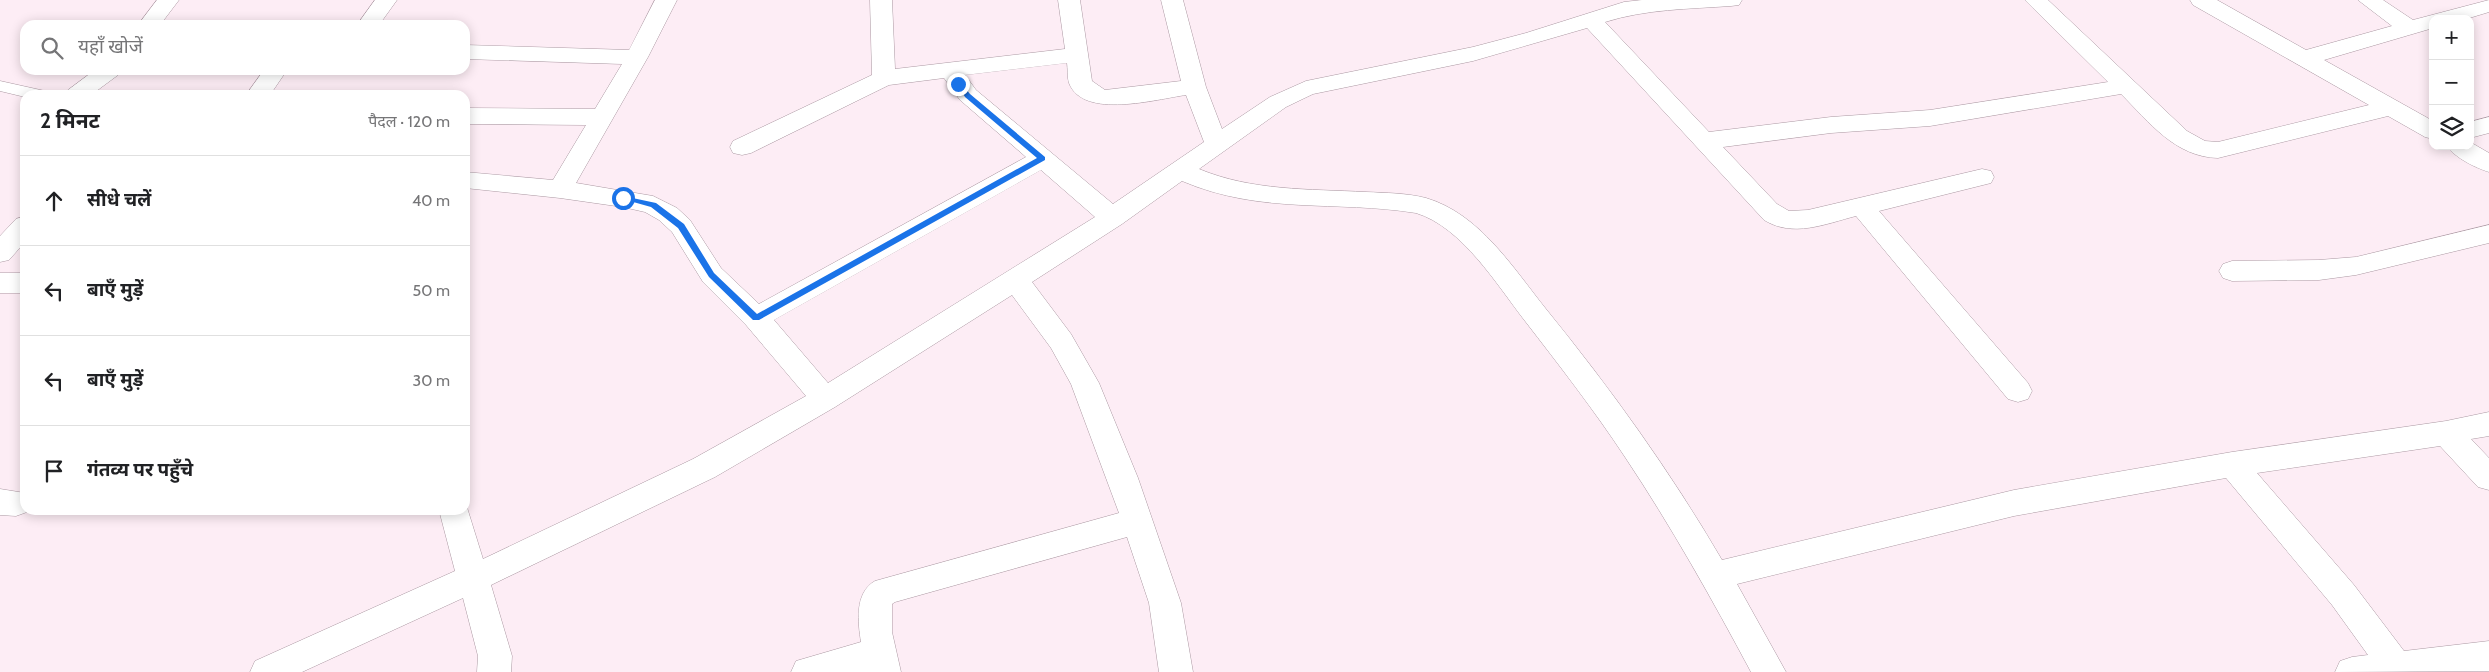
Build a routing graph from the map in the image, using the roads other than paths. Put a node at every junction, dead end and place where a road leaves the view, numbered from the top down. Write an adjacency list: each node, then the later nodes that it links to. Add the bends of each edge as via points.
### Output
1 (168, 0): 14 (street)
2 (386, 0): 15 (street)
3 (666, 0): 20 (street)
4 (881, 0): 25 (street)
5 (1070, 0): 19 (street)
6 (1172, 0): 28 (street)
7 (1731, 0): 13 (street, via 1653,5)
8 (2036, 0): 27 (street)
9 (2201, 0): 21 (street)
10 (2369, 0): 17 (street)
11 (2489, 5): 12 (street)
12 (2455, 15)
13 (1590, 19): 38 (street); 39 (street, via 1473,54 1306,88 1278,102)
14 (153, 20)
15 (372, 20)
16 (2429, 22): 17 (street)
17 (2410, 28): 21 (street)
18 (470, 52): 20 (street)
19 (1078, 55): 22 (street); 28 (street, via 1082,83 1091,93 1102,98)
20 (637, 57): 34 (street)
21 (2304, 58): 32 (street)
22 (951, 69): 25 (street); 42 (street, via 968,95)
23 (103, 75): 29 (street)
24 (272, 75): 30 (street)
25 (884, 78): 40 (street)
26 (0, 86): 31 (lane)
27 (2126, 86): 32 (street, via 2180,137 2204,150 2218,150); 38 (street, via 1930,118 1831,125)
28 (1194, 87): 39 (street)
29 (83, 90)
30 (262, 90)
31 (20, 91)
32 (2392, 108): 36 (street)
33 (470, 116): 34 (street)
34 (602, 117): 47 (street)
35 (2489, 125): 37 (street)
36 (2429, 129)
37 (2474, 129)
38 (1704, 141): 48 (street, via 1780,220 1793,222)
39 (1216, 146): 44 (street)
40 (742, 147)
41 (2466, 150): 43 (street)
42 (1042, 158): 49 (street); 57 (street)
43 (2489, 164)
44 (1180, 171): 49 (street); 66 (street, via 1208,184 1265,197 1402,203 1429,208 1458,224 1485,252 1574,363 1636,449)
45 (1982, 177): 48 (street)
46 (470, 180): 47 (street)
47 (560, 189): 57 (street, via 653,205 668,214 681,226 712,275)
48 (1861, 206): 58 (street)
49 (1113, 218): 54 (street)
50 (20, 231): 52 (street)
51 (2489, 234): 53 (street, via 2356,266 2319,270)
52 (0, 254)
53 (2232, 271)
54 (1016, 280): 59 (street); 65 (street, via 1061,341 1085,383)
55 (0, 283): 56 (street)
56 (20, 283)
57 (756, 318): 59 (street)
58 (2018, 392)
59 (826, 399): 67 (street, via 704,468)
60 (2489, 424): 61 (street)
61 (2446, 433): 62 (street); 63 (street)
62 (2232, 464): 66 (street, via 2014,503); 70 (street, via 2344,595)
63 (2489, 478)
64 (455, 515): 67 (street)
65 (1138, 521): 69 (street, via 890,589 879,595 874,604 874,616); 74 (street, via 1165,603)
66 (1716, 575): 75 (street)
67 (474, 578): 71 (street); 72 (street, via 495,656)
68 (2489, 656): 70 (street)
69 (883, 662): 73 (street)
70 (2396, 666): 76 (street)
71 (267, 672)
72 (494, 672)
73 (808, 672)
74 (1176, 672)
75 (1769, 672)
76 (2352, 672)

